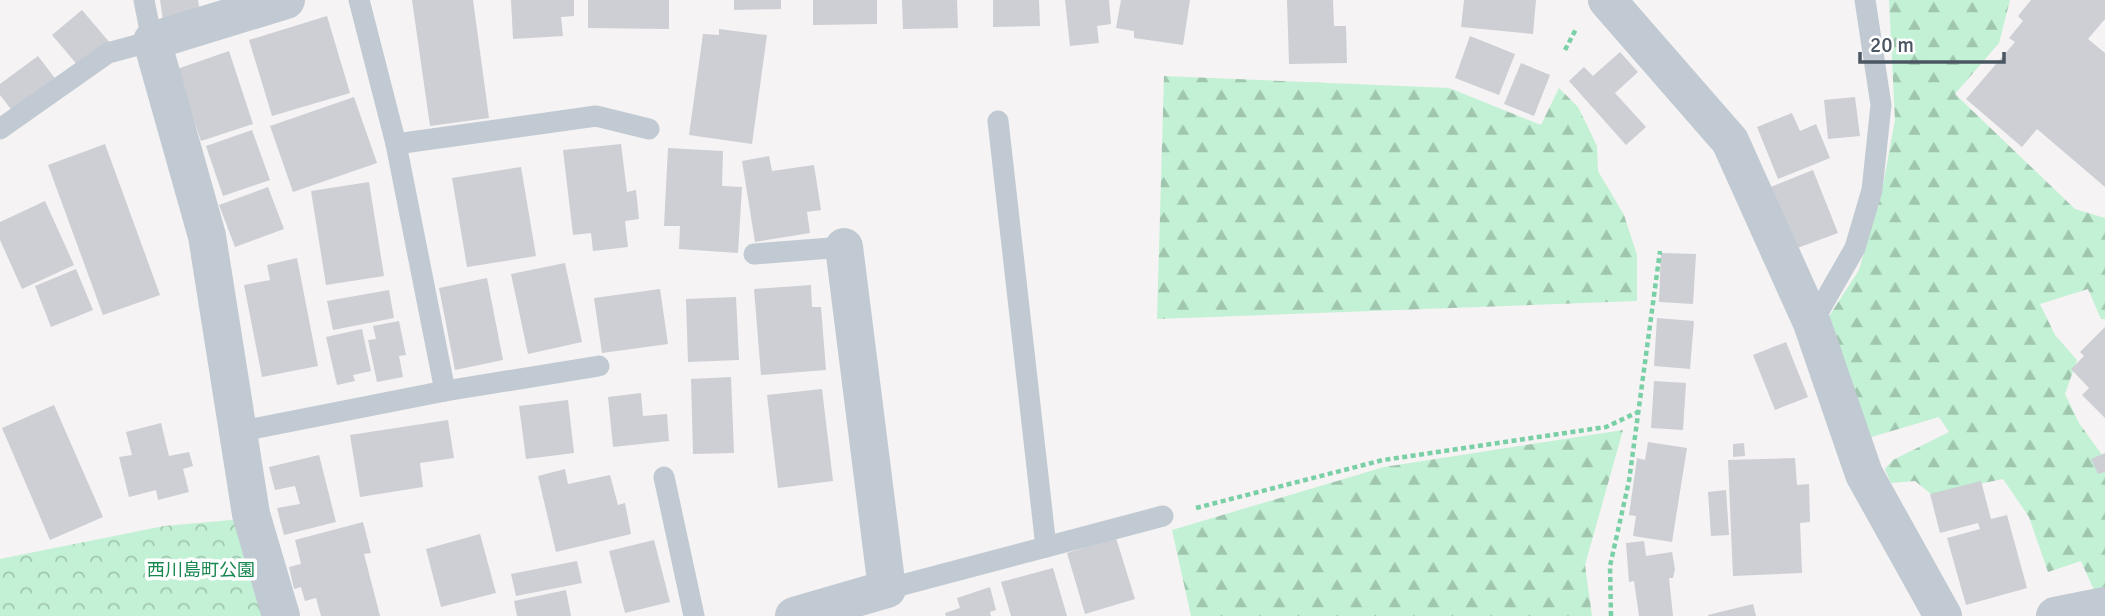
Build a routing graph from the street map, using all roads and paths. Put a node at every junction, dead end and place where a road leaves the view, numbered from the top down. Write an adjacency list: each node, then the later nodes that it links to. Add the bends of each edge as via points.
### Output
1 (144, 0): 6 (lane)
2 (286, 0): 6 (street)
3 (359, 0): 10 (lane)
4 (1607, 0): 14 (street, via 1730,141)
5 (1865, 0): 14 (lane, via 1881,105 1872,190 1855,248)
6 (152, 41): 8 (lane, via 108,53); 18 (street, via 207,236)
7 (998, 121): 21 (lane)
8 (0, 129)
9 (649, 129): 10 (lane, via 596,116)
10 (396, 144): 16 (lane)
11 (844, 247): 13 (lane); 22 (street)
12 (1660, 251): 17 (path)
13 (754, 254)
14 (1812, 323): 28 (street, via 1864,474)
15 (599, 366): 16 (lane)
16 (445, 391): 18 (lane)
17 (1638, 412): 20 (path, via 1606,427 1383,460); 27 (path, via 1610,566)
18 (237, 432): 24 (street, via 251,514)
19 (664, 477): 25 (lane)
20 (1163, 516): 21 (lane)
21 (1046, 547): 22 (lane)
22 (887, 589): 26 (street)
23 (2105, 606): 29 (street)
24 (281, 616)
25 (694, 616)
26 (794, 616)
27 (1611, 616)
28 (1943, 616)
29 (2055, 616)

